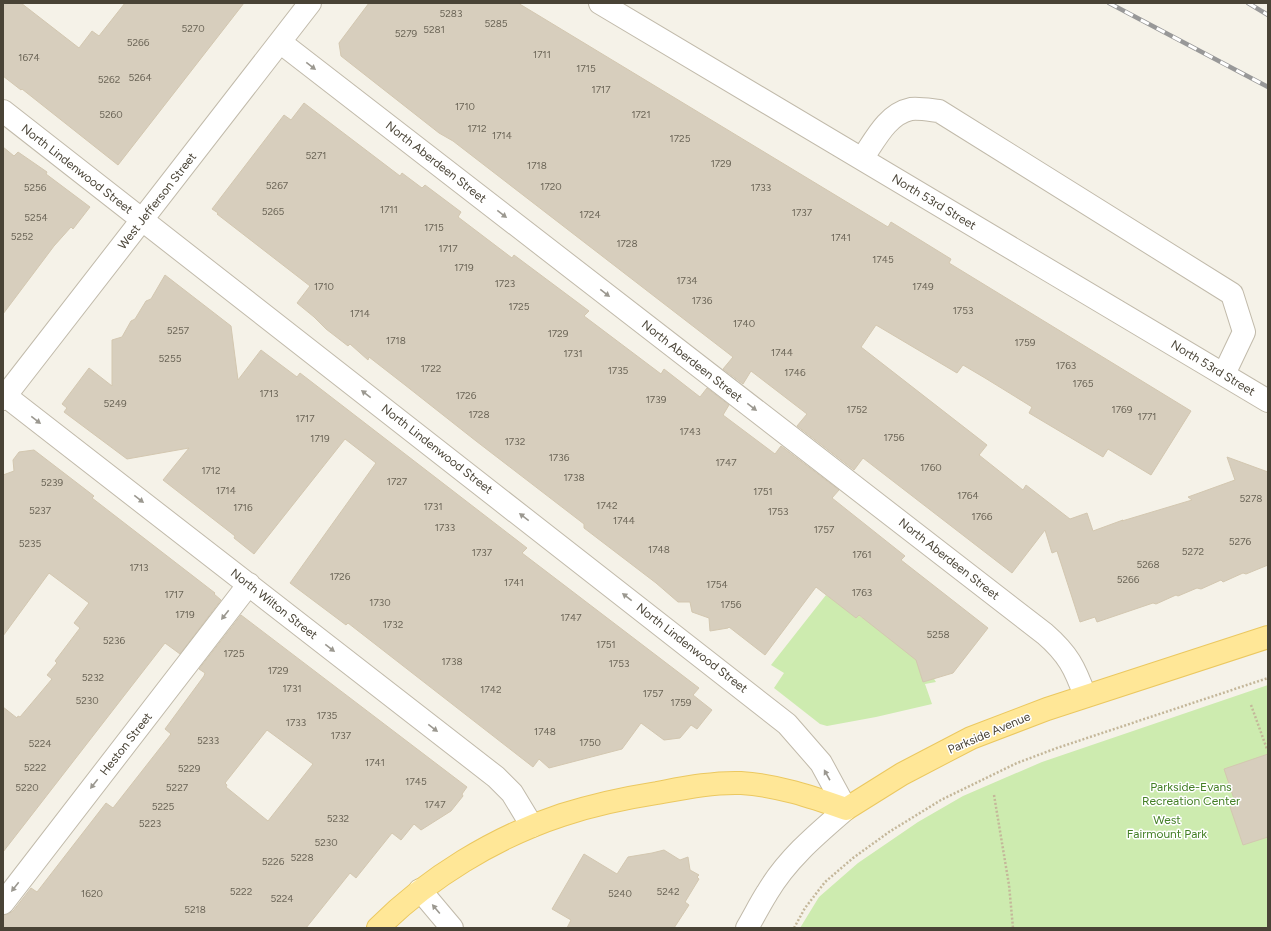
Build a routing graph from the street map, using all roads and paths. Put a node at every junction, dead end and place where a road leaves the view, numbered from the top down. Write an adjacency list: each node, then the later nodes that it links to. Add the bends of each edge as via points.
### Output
1 (310, 3): 3 (street, West Jefferson Street)
2 (600, 3): 5 (street, North 53rd Street)
3 (280, 42): 6 (street, West Jefferson Street); 13 (street, North Aberdeen Street, one-way to 13, via 1045,634 1068,658)
4 (3, 111): 6 (street, North Lindenwood Street)
5 (862, 159): 7 (street, North 53rd Street); 7 (street, via 883,127 898,113 912,109 939,111 1232,294 1244,332)
6 (143, 220): 8 (street, West Jefferson Street); 17 (street, North Lindenwood Street, one-way to 6, via 821,763 779,716)
7 (1224, 374): 9 (street, North 53rd Street)
8 (4, 397): 10 (street, North Wilton Street, one-way to 10)
9 (1268, 401)
10 (249, 584): 18 (street, North Wilton Street, one-way to 18, via 496,777 512,793); 20 (street, Heston Street, one-way to 20)
11 (1268, 636): 13 (main road, Parkside Avenue)
12 (1268, 678): 24 (path, via 1017,763 941,800 889,832 825,882 805,908)
13 (1085, 696): 17 (main road, Parkside Avenue, via 971,738 902,774)
14 (1252, 705): 15 (path)
15 (1267, 749)
16 (994, 796): 25 (path, via 1009,885)
17 (846, 809): 18 (main road, via 814,798 738,783 700,786 632,797 562,815); 23 (street, Parkside Avenue, via 816,834 788,864)
18 (532, 826): 19 (main road, via 470,857)
19 (420, 890): 21 (main road); 22 (street, one-way to 19)
20 (3, 903)
21 (378, 928)
22 (452, 928)
23 (747, 928)
24 (794, 928)
25 (1013, 928)

